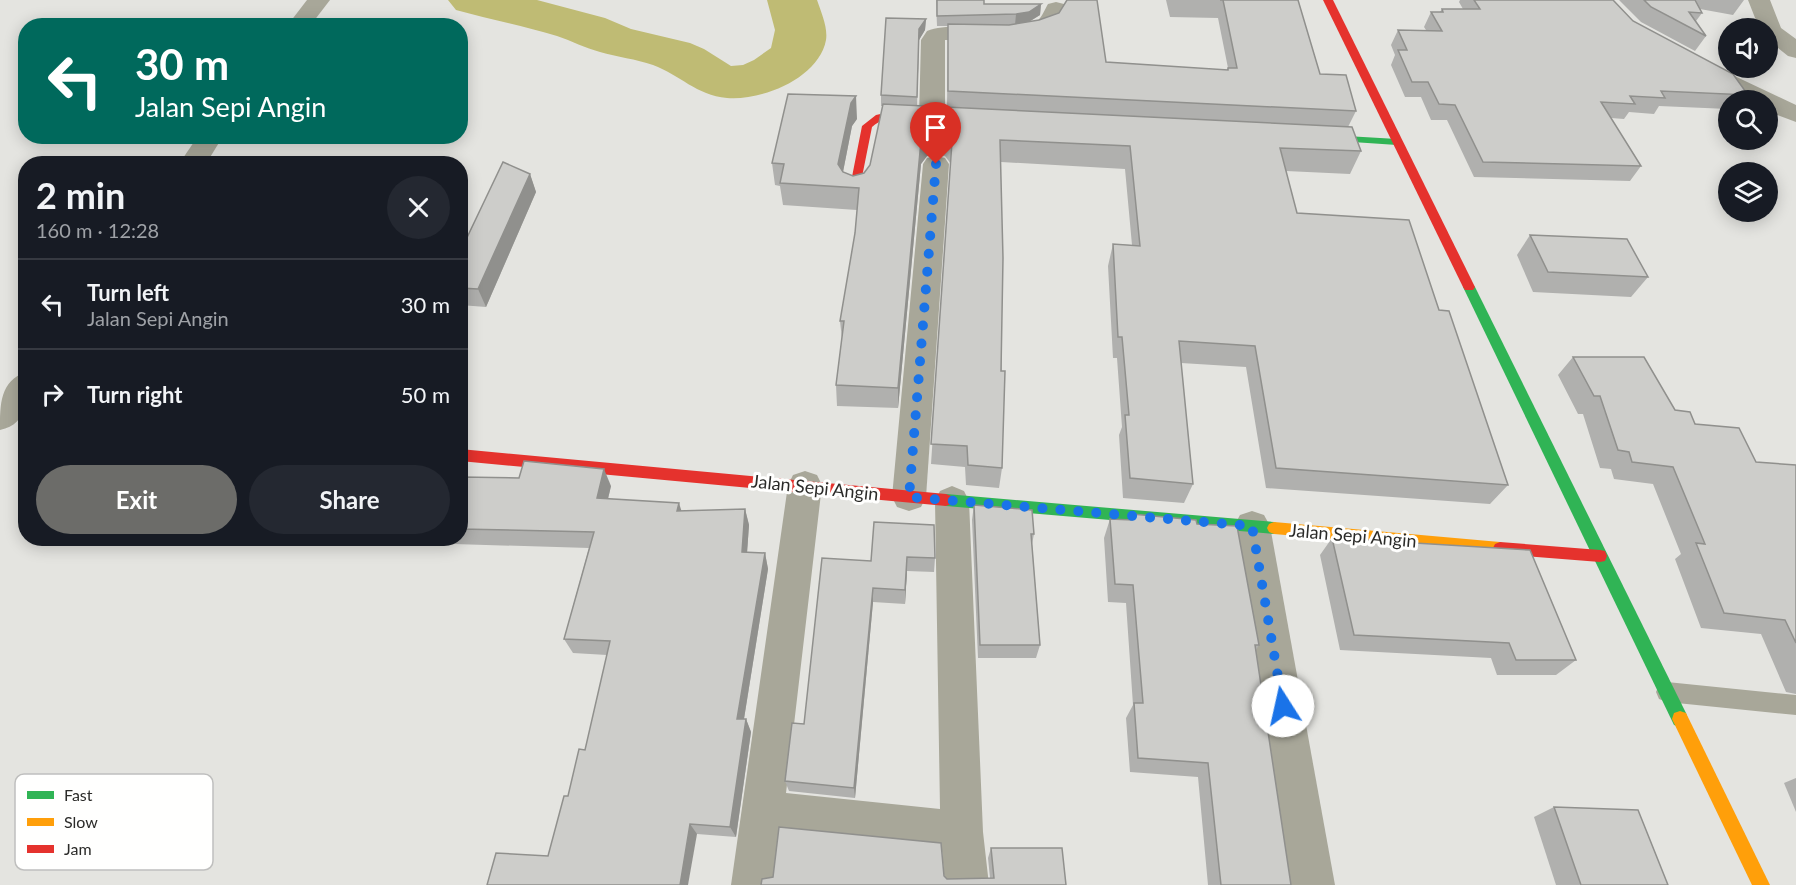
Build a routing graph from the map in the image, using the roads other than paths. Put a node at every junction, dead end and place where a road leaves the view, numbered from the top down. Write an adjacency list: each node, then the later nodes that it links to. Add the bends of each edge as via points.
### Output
1 (319, 0): 5 (street)
2 (1328, 0): 13 (street)
3 (1759, 0): 6 (street, via 1771,31)
4 (1056, 9): 11 (street, via 1048,24 1027,32 935,36)
5 (304, 18)
6 (1796, 51)
7 (1684, 57): 8 (street)
8 (1745, 90)
9 (1778, 106): 10 (street)
10 (1796, 114)
11 (938, 117): 15 (street, via 879,116 871,120)
12 (1299, 137): 13 (street)
13 (1397, 142): 24 (street)
14 (936, 164): 21 (street)
15 (855, 187)
16 (18, 394): 17 (street)
17 (0, 417): 18 (street)
18 (18, 418)
19 (468, 456): 20 (street, Jalan Sepi Angin)
20 (806, 485): 21 (street, Jalan Sepi Angin); 27 (street)
21 (909, 497): 22 (street, Jalan Sepi Angin)
22 (952, 501): 23 (street, Jalan Sepi Angin); 28 (street)
23 (1252, 526): 24 (street, Jalan Sepi Angin); 31 (street)
24 (1600, 556): 25 (street)
25 (1666, 692): 26 (lane); 32 (street)
26 (1796, 705)
27 (762, 812): 28 (street); 29 (street)
28 (962, 832): 30 (street)
29 (753, 885)
30 (967, 885)
31 (1313, 885)
32 (1761, 885)

